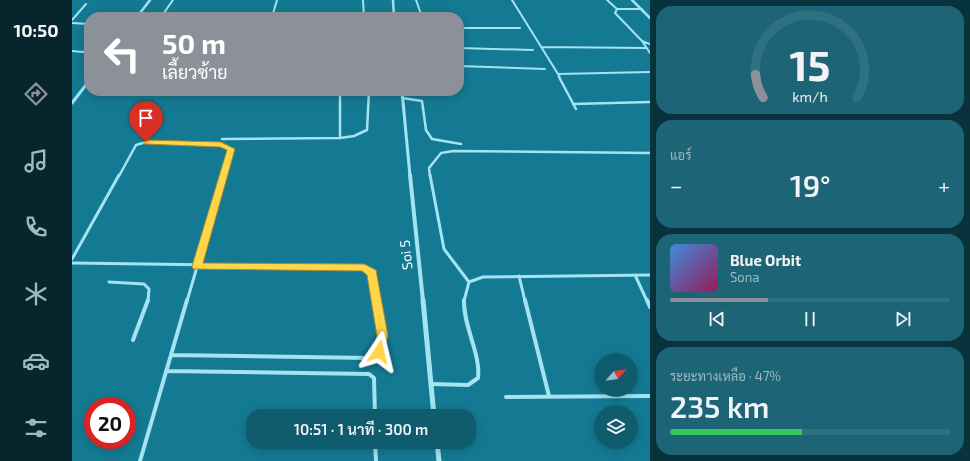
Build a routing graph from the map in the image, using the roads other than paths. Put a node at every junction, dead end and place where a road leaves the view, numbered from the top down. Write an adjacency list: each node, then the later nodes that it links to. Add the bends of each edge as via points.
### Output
1 (150, 0): 13 (street)
2 (173, 0): 14 (lane)
3 (277, 0): 15 (lane)
4 (363, 0): 16 (lane)
5 (393, 0): 17 (street)
6 (416, 0): 18 (lane)
7 (512, 0): 26 (lane)
8 (607, 0): 11 (lane)
9 (632, 0): 12 (street)
10 (86, 4): 20 (lane)
11 (616, 9): 12 (lane); 24 (lane, via 616,13)
12 (642, 9): 19 (street)
13 (141, 12)
14 (164, 12)
15 (273, 12)
16 (364, 12)
17 (394, 12)
18 (420, 12)
19 (650, 18)
20 (72, 22): 21 (lane)
21 (84, 23)
22 (464, 28): 23 (lane)
23 (520, 28)
24 (642, 41): 25 (lane); 28 (lane)
25 (650, 44)
26 (540, 47): 28 (lane); 36 (lane)
27 (464, 48): 29 (lane)
28 (646, 48): 32 (lane)
29 (534, 50)
30 (72, 51): 31 (lane)
31 (84, 52)
32 (650, 53)
33 (464, 66): 34 (lane)
34 (545, 69)
35 (650, 72): 36 (lane)
36 (558, 74): 43 (lane)
37 (84, 87): 42 (street)
38 (369, 96): 45 (lane, via 367,130 354,136)
39 (340, 97): 45 (lane)
40 (402, 98): 47 (lane, via 422,101 426,134 431,140); 61 (street, Soi 5)
41 (650, 102): 43 (lane)
42 (72, 103)
43 (573, 104): 44 (lane)
44 (576, 109)
45 (340, 138): 46 (lane)
46 (222, 139)
47 (461, 144)
48 (650, 153): 56 (lane, via 441,153 429,168 444,249)
49 (72, 259): 51 (lane, via 136,146 146,142 221,144 232,149)
50 (72, 263): 51 (lane)
51 (197, 266): 59 (lane); 59 (lane, via 364,267 372,273 383,336 379,352 370,358)
52 (635, 275): 53 (lane); 54 (lane); 57 (lane)
53 (650, 275)
54 (519, 276): 56 (lane, via 483,277); 62 (lane)
55 (109, 282): 58 (lane, via 144,284 149,289 149,299)
56 (469, 282): 61 (lane, via 464,302 479,369 478,378 468,385)
57 (650, 307)
58 (133, 340)
59 (171, 355): 60 (lane)
60 (166, 371): 65 (lane, via 369,374 374,378); 69 (lane)
61 (431, 384): 66 (street, Soi 5)
62 (549, 396): 63 (lane); 64 (lane)
63 (650, 396)
64 (506, 397)
65 (375, 409)
66 (433, 409)
67 (375, 449): 70 (lane)
68 (438, 449): 71 (street)
69 (140, 461)
70 (376, 461)
71 (439, 461)

